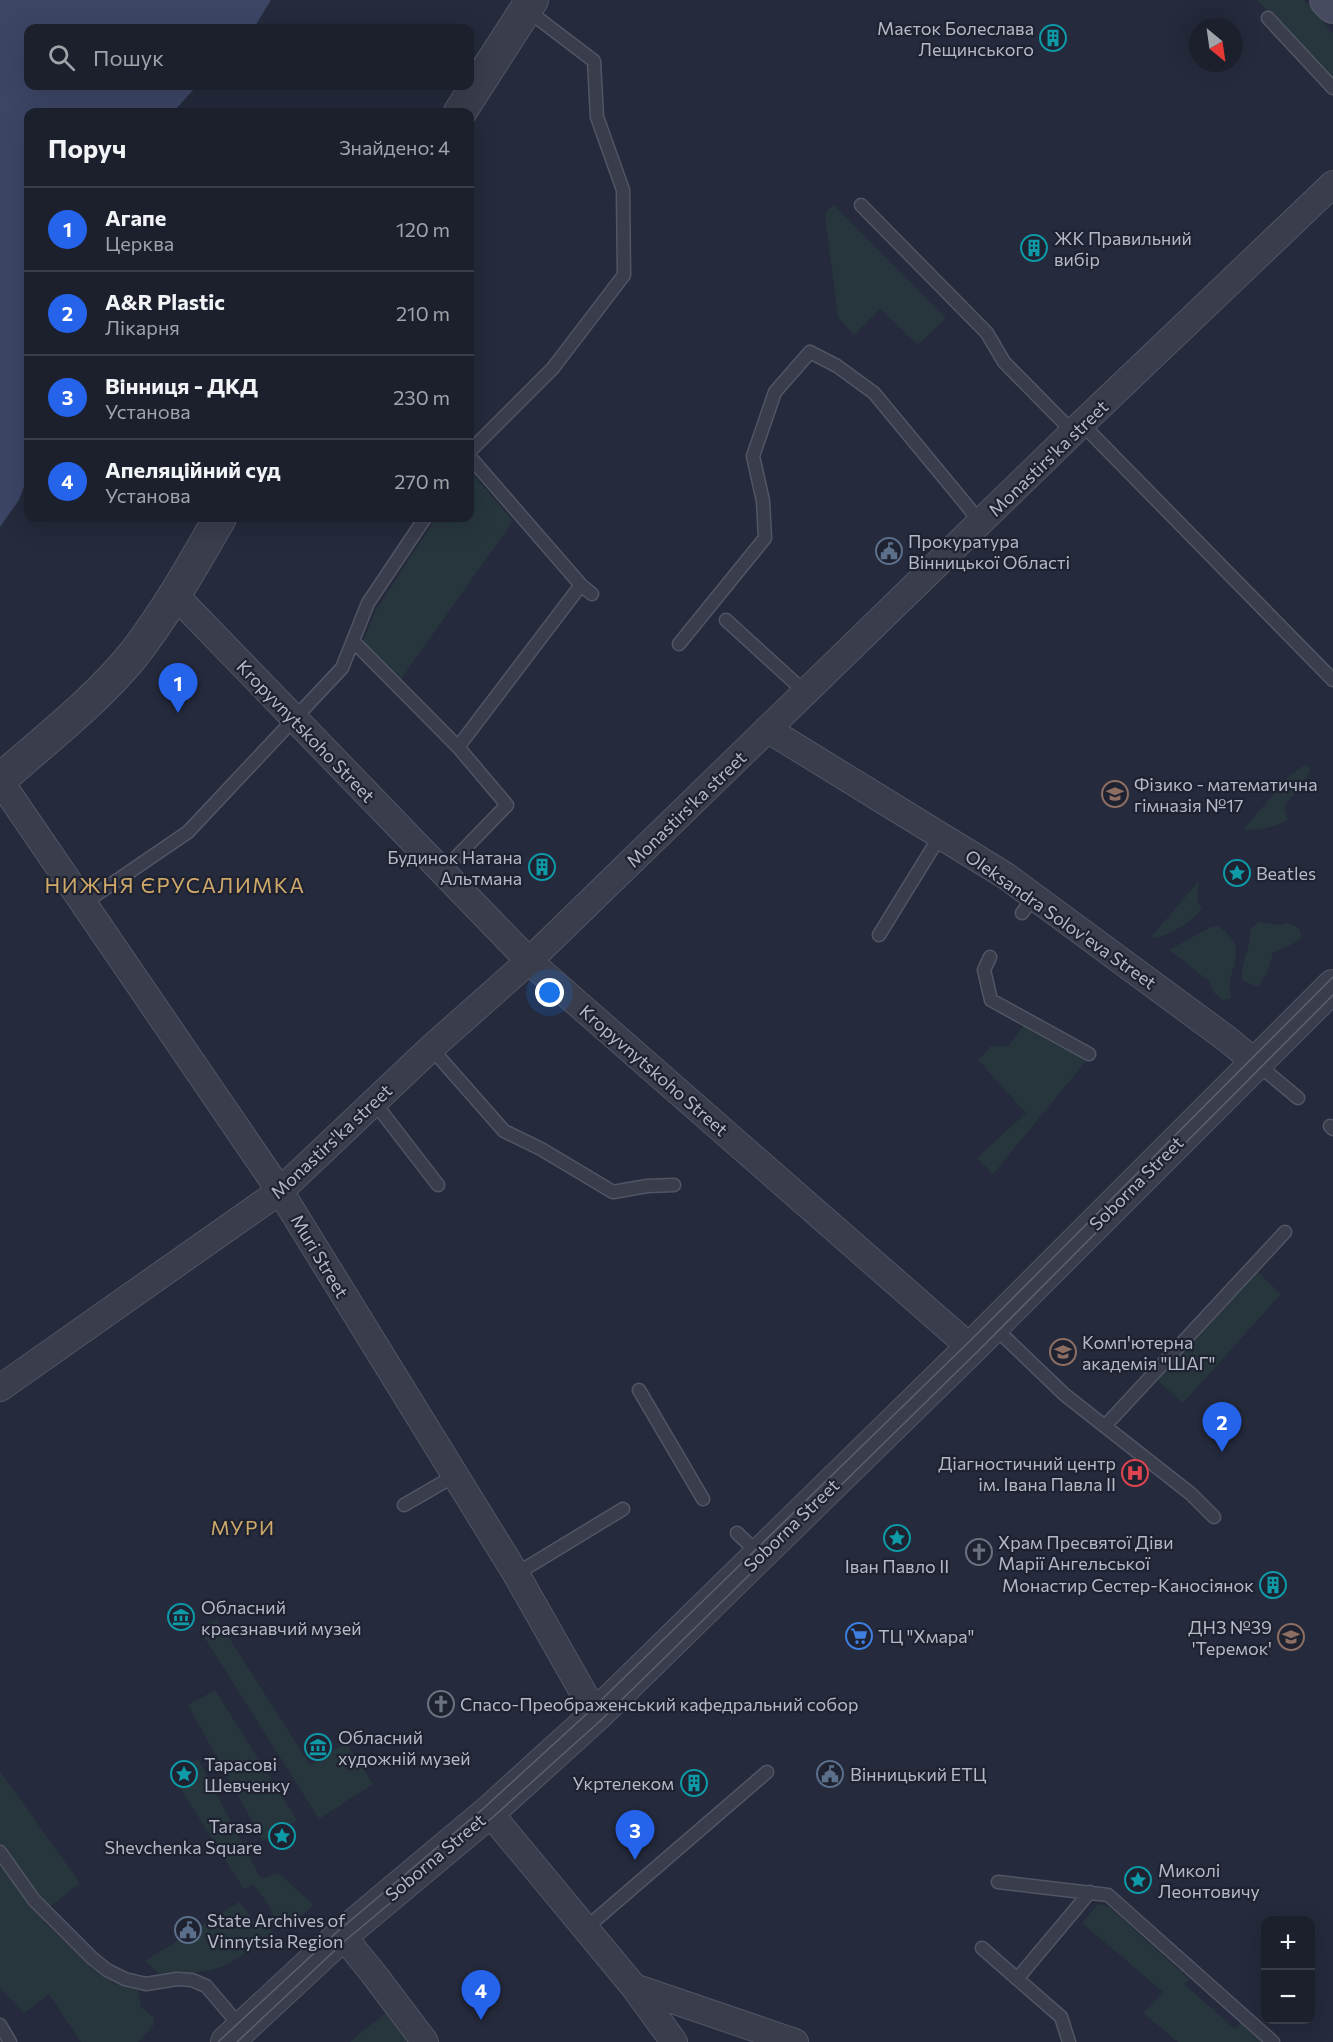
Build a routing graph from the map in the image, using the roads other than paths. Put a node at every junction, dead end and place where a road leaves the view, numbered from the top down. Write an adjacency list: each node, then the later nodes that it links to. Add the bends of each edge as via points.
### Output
1 (1327, 0): 3 (main road)
2 (529, 5): 6 (street); 10 (lane, via 594,61 597,117 623,190 624,275 553,368)
3 (1333, 6)
4 (1268, 18): 5 (lane)
5 (1333, 88)
6 (463, 108)
7 (1333, 184): 9 (street, Monastirs'ka street)
8 (861, 205): 9 (lane, via 987,333 1005,362)
9 (1078, 428): 14 (street, Monastirs'ka street); 21 (lane)
10 (474, 446)
11 (474, 462): 15 (lane)
12 (218, 522): 17 (street)
13 (421, 522): 19 (lane, via 368,603)
14 (980, 524): 20 (lane, via 874,393 810,352 775,392 753,456 763,501 765,538); 22 (street, Monastirs'ka street)
15 (581, 585): 16 (lane); 25 (lane)
16 (592, 594)
17 (176, 596): 23 (street, Kropyvnytskoho Street); 26 (street, via 133,655 96,694)
18 (726, 621): 22 (lane)
19 (353, 641): 23 (lane, via 342,668); 25 (lane)
20 (679, 644)
21 (1333, 680)
22 (805, 692): 24 (street, Monastirs'ka street)
23 (293, 719): 28 (street, Kropyvnytskoho Street); 29 (lane, via 188,832)
24 (767, 729): 27 (street, Oleksandra Solov'eva Street); 32 (street, Monastirs'ka street)
25 (458, 747): 28 (lane, via 507,804)
26 (0, 781): 29 (street, Muri Street)
27 (940, 836): 30 (lane); 36 (street, Oleksandra Solov'eva Street, via 1006,876 1028,905 1227,1039)
28 (442, 872): 32 (street, Kropyvnytskoho Street)
29 (84, 903): 41 (street, Muri Street)
30 (879, 935)
31 (990, 957): 35 (lane, via 984,970 991,1000)
32 (529, 961): 34 (street, Monastirs'ka street); 44 (street, Kropyvnytskoho Street)
33 (1333, 986): 36 (street, Soborna Street)
34 (431, 1048): 38 (street, Monastirs'ka street); 40 (lane, via 504,1131 613,1192)
35 (1089, 1054)
36 (1256, 1063): 37 (lane); 43 (street, Soborna Street)
37 (1298, 1098)
38 (374, 1102): 39 (lane); 41 (street, Monastirs'ka street)
39 (438, 1185)
40 (674, 1185)
41 (280, 1191): 45 (street, Monastirs'ka street); 48 (street, Muri Street)
42 (1285, 1232): 47 (lane)
43 (994, 1326): 44 (street, Soborna Street); 47 (lane, via 1065,1395)
44 (971, 1348): 54 (street, Soborna Street)
45 (0, 1388)
46 (639, 1390): 49 (lane)
47 (1105, 1426): 52 (lane)
48 (454, 1476): 50 (lane); 55 (street, Muri Street)
49 (704, 1499)
50 (404, 1505)
51 (623, 1509): 55 (lane)
52 (1214, 1517)
53 (737, 1533): 54 (lane)
54 (760, 1555): 56 (street, Soborna Street)
55 (516, 1574): 56 (street, Muri Street)
56 (596, 1715): 58 (street, Soborna Street)
57 (767, 1772): 62 (lane)
58 (489, 1812): 62 (street); 63 (street, Soborna Street)
59 (0, 1852): 68 (lane, via 34,1900 107,1970 146,1984 177,1979 206,1986 217,1996)
60 (998, 1882): 61 (lane)
61 (1090, 1892): 65 (lane); 74 (lane, via 1108,1895)
62 (586, 1928): 66 (street)
63 (342, 1935): 68 (street, Soborna Street); 70 (street)
64 (982, 1948): 65 (lane)
65 (1017, 1979): 73 (lane, via 1061,2017)
66 (634, 1987): 71 (street); 72 (street)
67 (0, 2025): 69 (lane)
68 (235, 2035)
69 (10, 2042)
70 (425, 2042)
71 (674, 2042)
72 (795, 2042)
73 (1069, 2042)
74 (1273, 2042)

